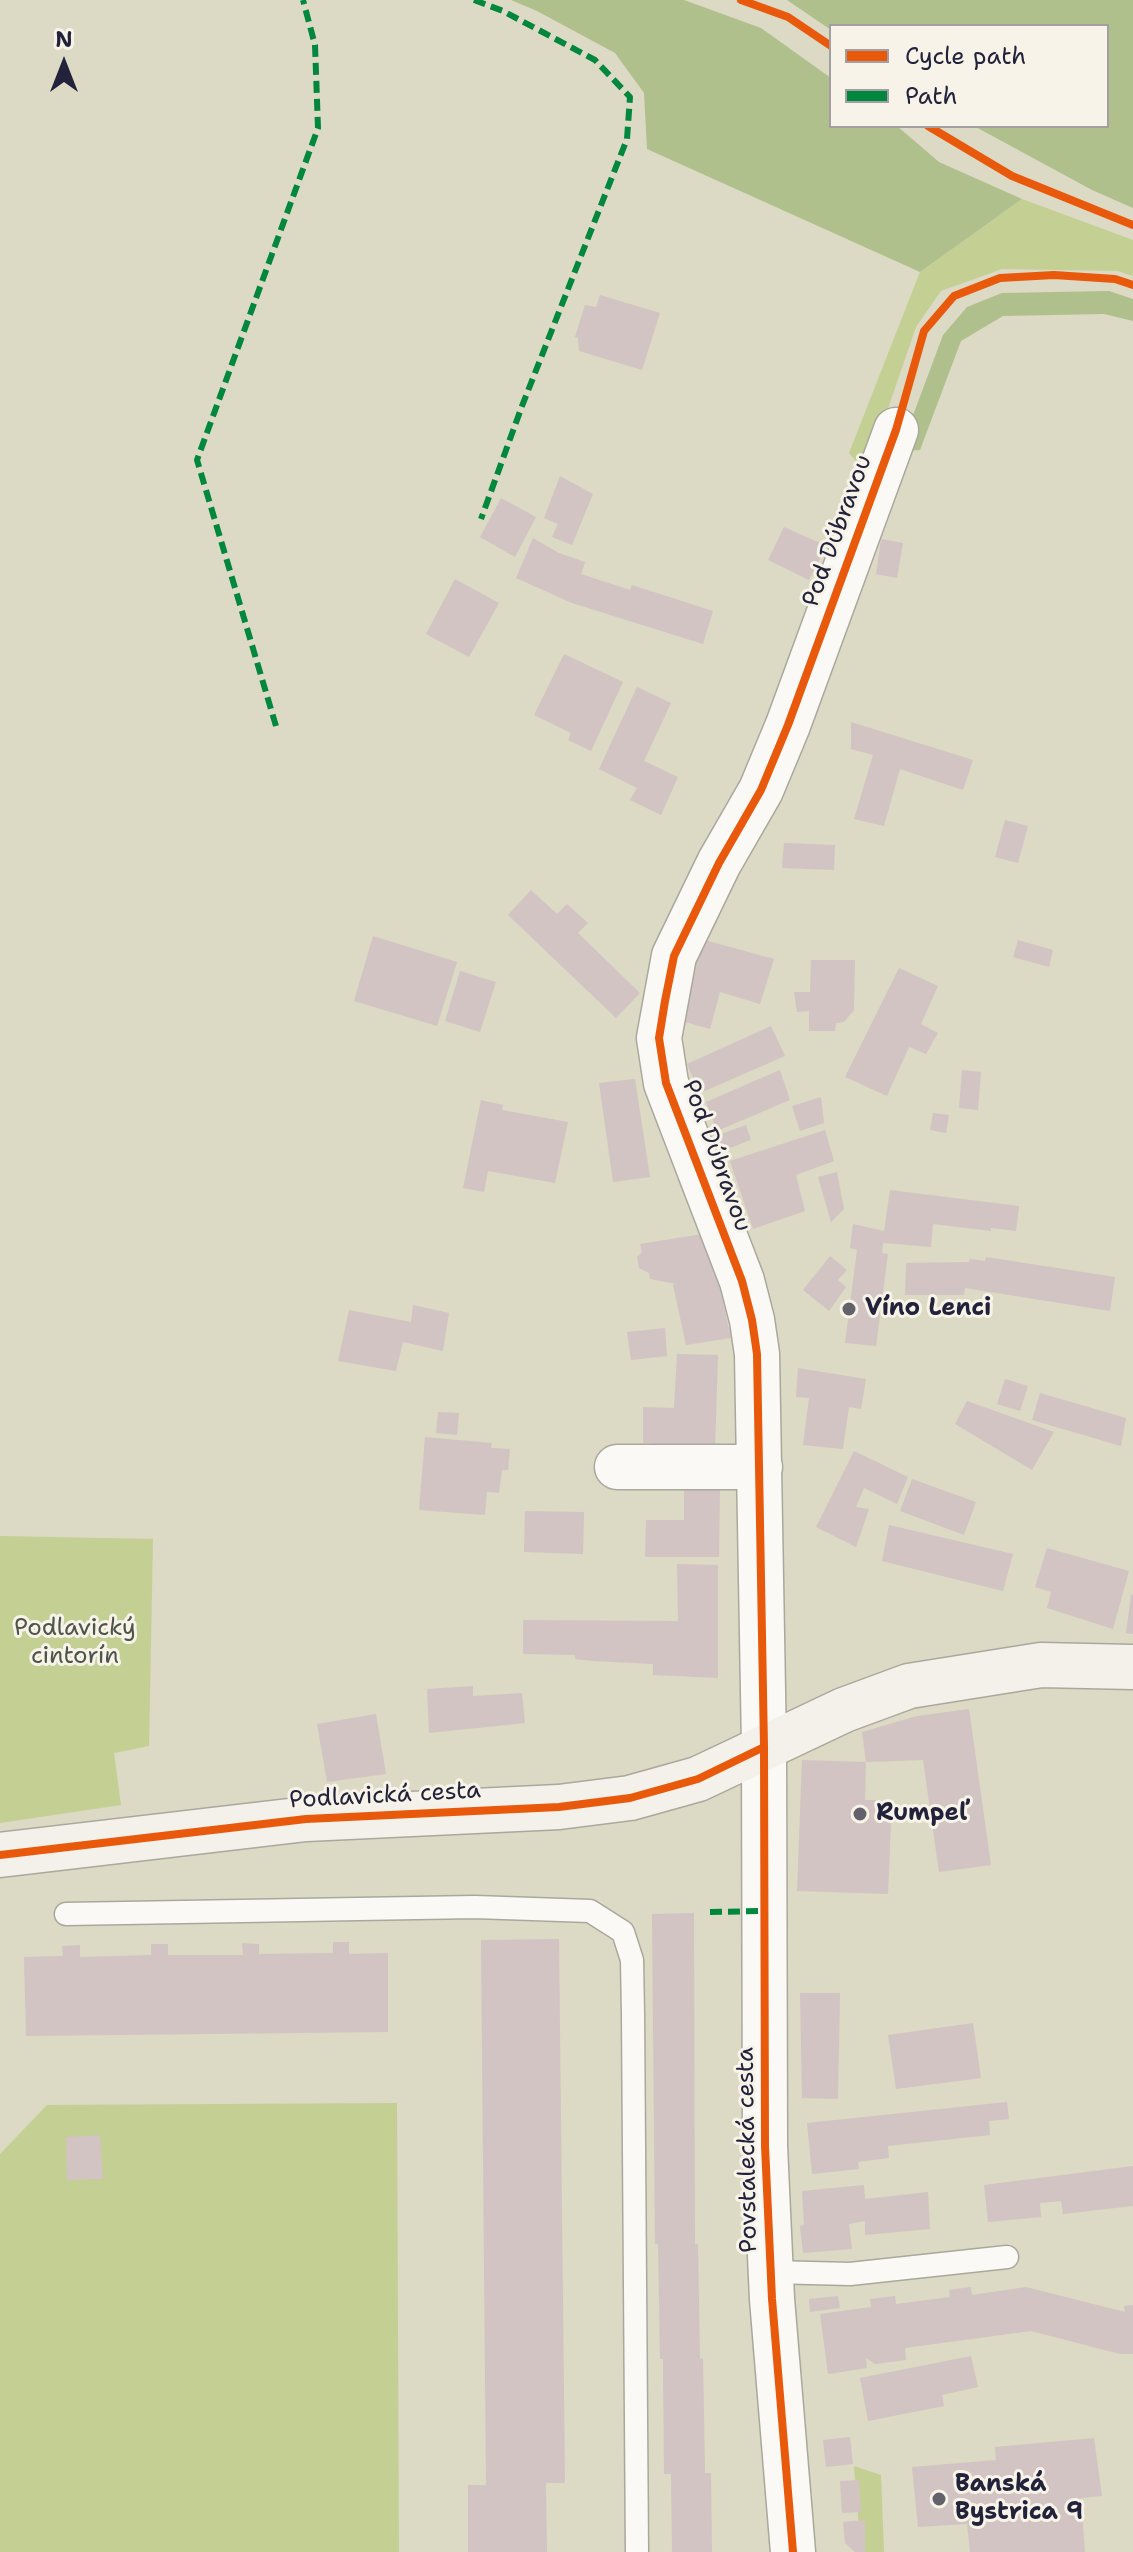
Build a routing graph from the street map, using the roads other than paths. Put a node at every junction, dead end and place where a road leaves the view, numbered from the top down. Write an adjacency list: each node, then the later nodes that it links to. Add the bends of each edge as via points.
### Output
1 (896, 430): 3 (street, Pod Dúbravou, via 761,790 674,956 659,1038 666,1083 752,1320)
2 (617, 1467): 3 (street)
3 (760, 1467): 5 (street, Pod Dúbravou)
4 (1133, 1667): 5 (main road, Podlavická cesta, via 1041,1665 909,1686)
5 (764, 1747): 6 (main road, Podlavická cesta, via 698,1779 630,1798 559,1807 306,1819); 9 (street, Povstalecká cesta, via 765,2130)
6 (0, 1855)
7 (66, 1914): 10 (lane, via 475,1907 590,1911 623,1932 632,1960)
8 (1007, 2257): 9 (lane, Povstalecká cesta, via 850,2274)
9 (771, 2272): 11 (street, Povstalecká cesta)
10 (637, 2552)
11 (793, 2552)

